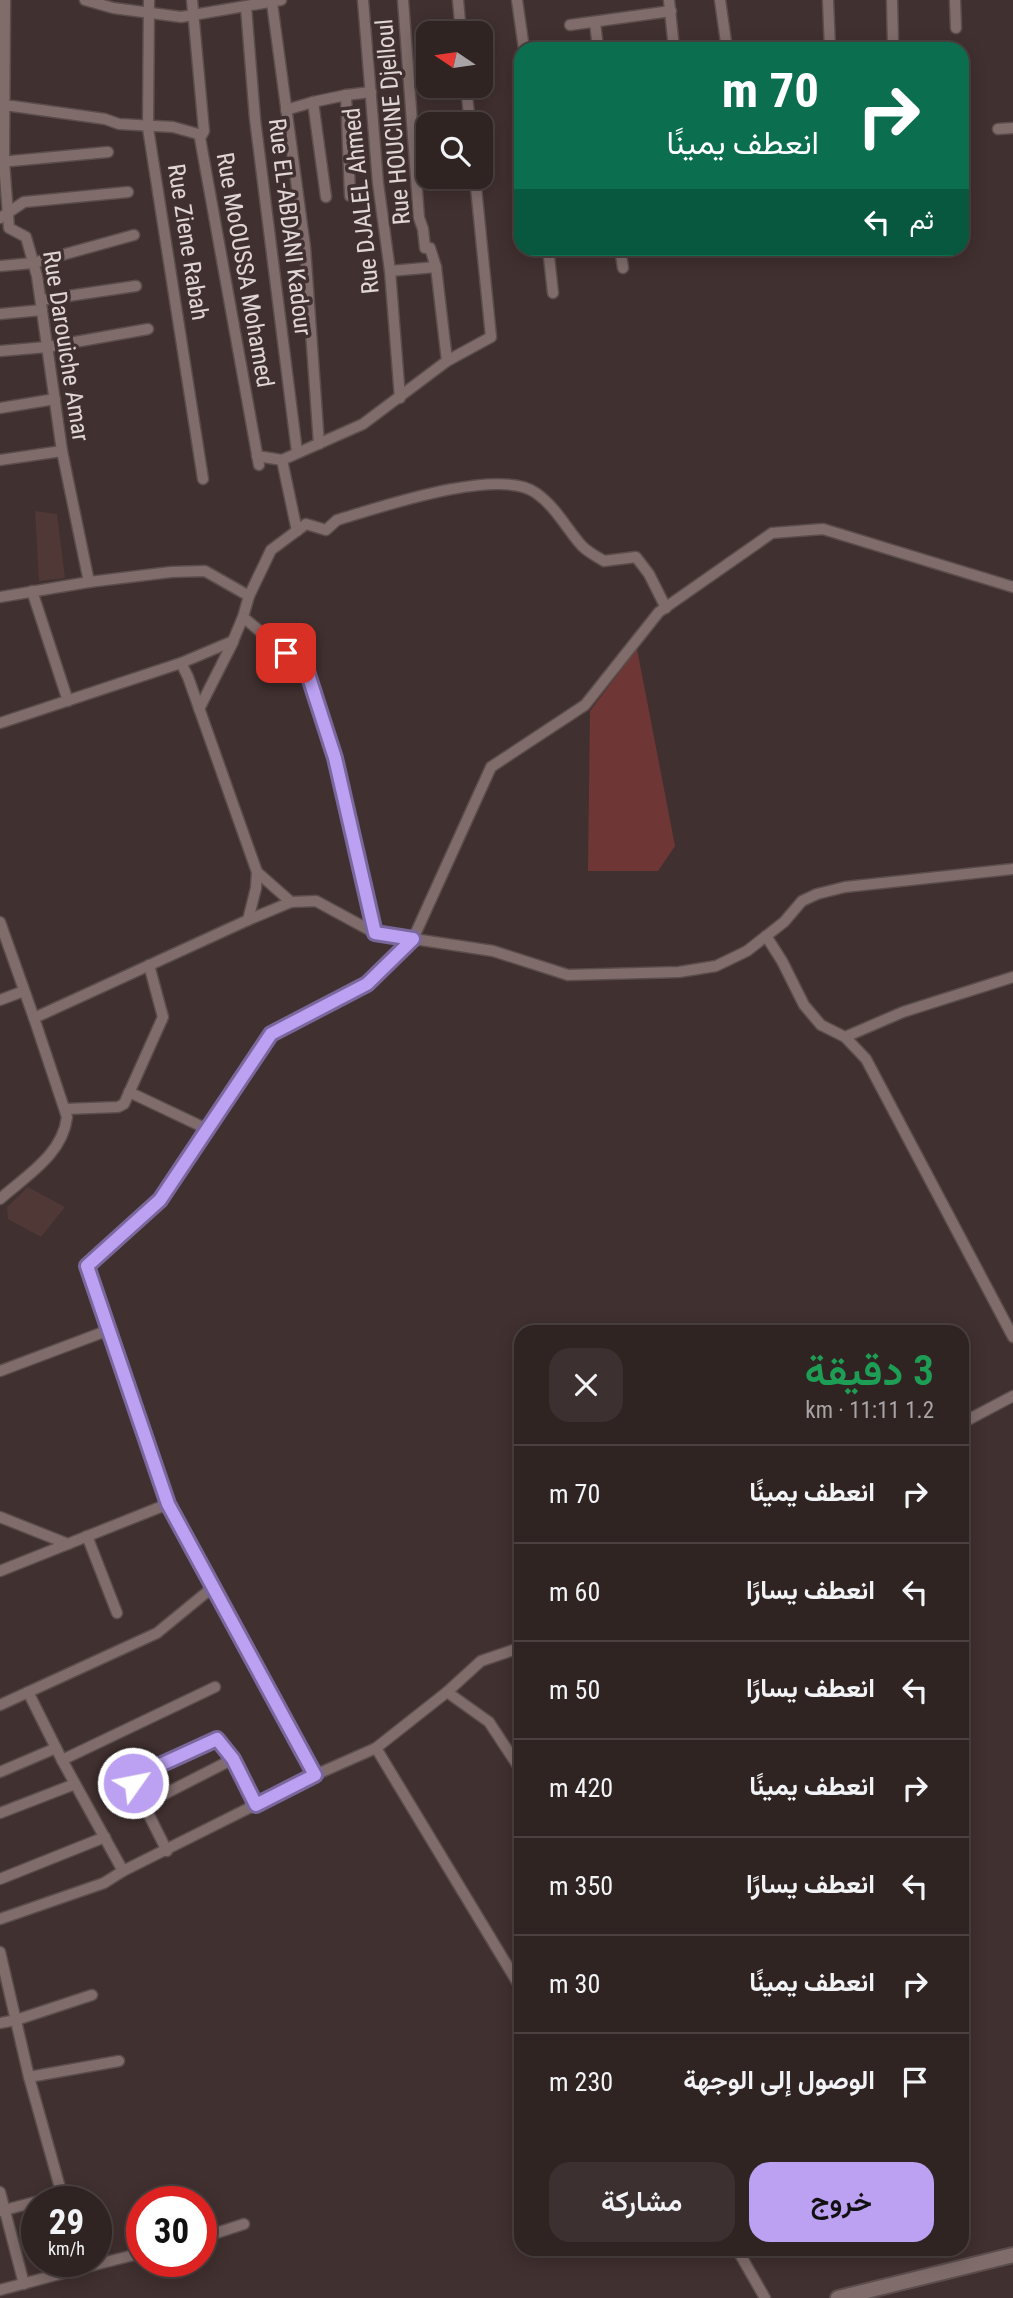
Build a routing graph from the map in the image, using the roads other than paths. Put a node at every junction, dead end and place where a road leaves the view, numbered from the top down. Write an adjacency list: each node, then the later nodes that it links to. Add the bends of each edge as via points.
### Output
1 (5, 0): 33 (street)
2 (85, 0): 18 (street)
3 (149, 0): 18 (street, Rue Ziene Rabah)
4 (192, 0): 19 (street, Rue MoOUSSA Mohamed)
5 (363, 0): 30 (street, Rue DJALEL Ahmed)
6 (403, 0): 51 (street, Rue HOUCINE Djelloul, via 419,218 425,248 430,248)
7 (517, 0): 24 (street)
8 (669, 0): 17 (street)
9 (720, 0): 27 (street)
10 (828, 0): 28 (street)
11 (892, 0): 29 (street)
12 (955, 0): 23 (street)
13 (277, 1): 15 (street); 34 (street)
14 (461, 1): 20 (street)
15 (260, 2): 16 (street)
16 (246, 7): 19 (street); 67 (street, Rue EL-ABDANI Kadour, via 255,119)
17 (671, 11): 21 (street); 26 (street)
18 (149, 12): 19 (street); 35 (street, Rue Ziene Rabah)
19 (193, 16): 69 (street, Rue MoOUSSA Mohamed, via 204,131 200,138 258,461)
20 (461, 21)
21 (595, 22): 22 (street); 25 (street)
22 (569, 25)
23 (956, 29)
24 (523, 42)
25 (597, 42)
26 (673, 42)
27 (726, 42)
28 (830, 42)
29 (893, 42)
30 (371, 92): 31 (street); 53 (street, Rue DJALEL Ahmed)
31 (345, 95): 32 (street); 43 (street)
32 (313, 102): 34 (street); 44 (street)
33 (2, 106): 35 (street); 40 (street)
34 (286, 110): 65 (street, via 305,247)
35 (148, 126): 38 (street); 70 (street, Rue Ziene Rabah)
36 (1013, 128): 37 (street)
37 (998, 129)
38 (198, 134)
39 (108, 152): 40 (street)
40 (2, 162): 45 (street)
41 (476, 189): 61 (street, via 491,337)
42 (128, 191): 45 (street, via 24,202)
43 (350, 196)
44 (326, 197)
45 (4, 216): 49 (street, Rue Darouiche Amar, via 9,228 26,237)
46 (134, 235): 49 (street)
47 (549, 256): 55 (street)
48 (621, 256): 52 (street)
49 (33, 262): 50 (street); 56 (street, Rue Darouiche Amar)
50 (0, 267)
51 (436, 267): 53 (street); 61 (street, Rue HOUCINE Djelloul)
52 (622, 268)
53 (390, 271): 63 (street, Rue DJALEL Ahmed)
54 (136, 286): 56 (street)
55 (553, 293)
56 (41, 305): 57 (street); 59 (street, Rue Darouiche Amar)
57 (0, 314)
58 (148, 329): 59 (street)
59 (47, 347): 60 (street); 62 (street, Rue Darouiche Amar)
60 (0, 351)
61 (447, 361): 63 (street)
62 (55, 398): 64 (street); 66 (street, Rue Darouiche Amar)
63 (400, 398): 65 (street, via 363,424)
64 (0, 408)
65 (319, 444): 67 (street)
66 (62, 451): 68 (street); 72 (street, Rue Darouiche Amar)
67 (297, 452): 69 (street)
68 (0, 460)
69 (282, 460): 71 (street)
70 (203, 479)
71 (297, 531): 75 (street, via 271,550); 77 (street, via 306,524 326,530 337,520 431,492 491,484 520,487 533,490 552,505 584,548 604,561 636,557)
72 (89, 582): 74 (street); 75 (street, via 205,572)
73 (1013, 587): 77 (street, via 823,529 772,533)
74 (32, 591): 76 (street); 81 (street)
75 (249, 596): 78 (street)
76 (0, 597)
77 (666, 608): 91 (street, via 584,705 491,767)
78 (243, 617): 79 (street); 89 (street, via 307,671 335,758)
79 (233, 641): 80 (street); 82 (street)
80 (181, 663): 81 (street); 82 (street)
81 (68, 701): 83 (street)
82 (199, 709): 85 (street)
83 (0, 723)
84 (1013, 869): 90 (street, via 817,894 802,901)
85 (257, 872): 86 (street); 87 (street)
86 (291, 902): 87 (street); 89 (street, via 316,901)
87 (248, 920): 92 (street)
88 (0, 922): 94 (street)
89 (375, 933): 91 (street)
90 (766, 936): 91 (street, via 716,966 592,975 568,975 493,951); 97 (street, via 804,1005 821,1025)
91 (413, 939): 100 (street, via 367,984 271,1034)
92 (149, 965): 96 (street); 98 (street, via 163,1017)
93 (1013, 978): 97 (street)
94 (24, 991): 95 (street); 96 (street)
95 (0, 1000)
96 (34, 1018): 99 (street)
97 (845, 1037): 103 (street, via 866,1059)
98 (129, 1093): 99 (street, via 121,1106); 100 (street)
99 (65, 1109): 101 (street, via 62,1140)
100 (207, 1129): 102 (street, via 160,1200 87,1266)
101 (0, 1199)
102 (109, 1330): 104 (street); 107 (street)
103 (1013, 1337)
104 (0, 1371)
105 (1013, 1396): 106 (street)
106 (969, 1419)
107 (168, 1504): 109 (street); 112 (street)
108 (0, 1517): 110 (street)
109 (87, 1536): 110 (street); 113 (street)
110 (68, 1544): 111 (street)
111 (0, 1571)
112 (213, 1587): 116 (street, via 156,1633); 125 (street)
113 (117, 1613)
114 (514, 1650): 117 (street, via 481,1661)
115 (215, 1687): 122 (street)
116 (28, 1692): 118 (street); 119 (street)
117 (447, 1692): 120 (street); 123 (street, via 489,1722)
118 (0, 1705)
119 (56, 1748): 122 (street); 124 (street)
120 (376, 1748): 125 (street); 136 (street)
121 (233, 1759): 127 (street); 127 (street, via 217,1739 136,1776 133,1783); 128 (street)
122 (62, 1760): 126 (street)
123 (514, 1760)
124 (0, 1772)
125 (315, 1775): 128 (street)
126 (75, 1784): 129 (street); 130 (street)
127 (143, 1805): 131 (street)
128 (256, 1805): 131 (street)
129 (1, 1811)
130 (105, 1837): 132 (street); 133 (street)
131 (167, 1851): 132 (street)
132 (123, 1871): 134 (street, via 104,1883)
133 (0, 1879)
134 (0, 1919)
135 (0, 1952): 138 (street)
136 (514, 1977)
137 (92, 1995): 138 (street)
138 (16, 2020): 139 (street); 141 (street)
139 (0, 2023)
140 (119, 2061): 141 (street)
141 (29, 2077): 142 (street)
142 (60, 2186)
143 (0, 2192): 145 (street)
144 (21, 2207): 145 (street)
145 (2, 2211): 151 (street)
146 (244, 2224): 147 (street)
147 (217, 2233)
148 (1013, 2255): 154 (street)
149 (741, 2256): 153 (street)
150 (44, 2277): 151 (street)
151 (23, 2284): 152 (street)
152 (0, 2290)
153 (765, 2298)
154 (838, 2298)

